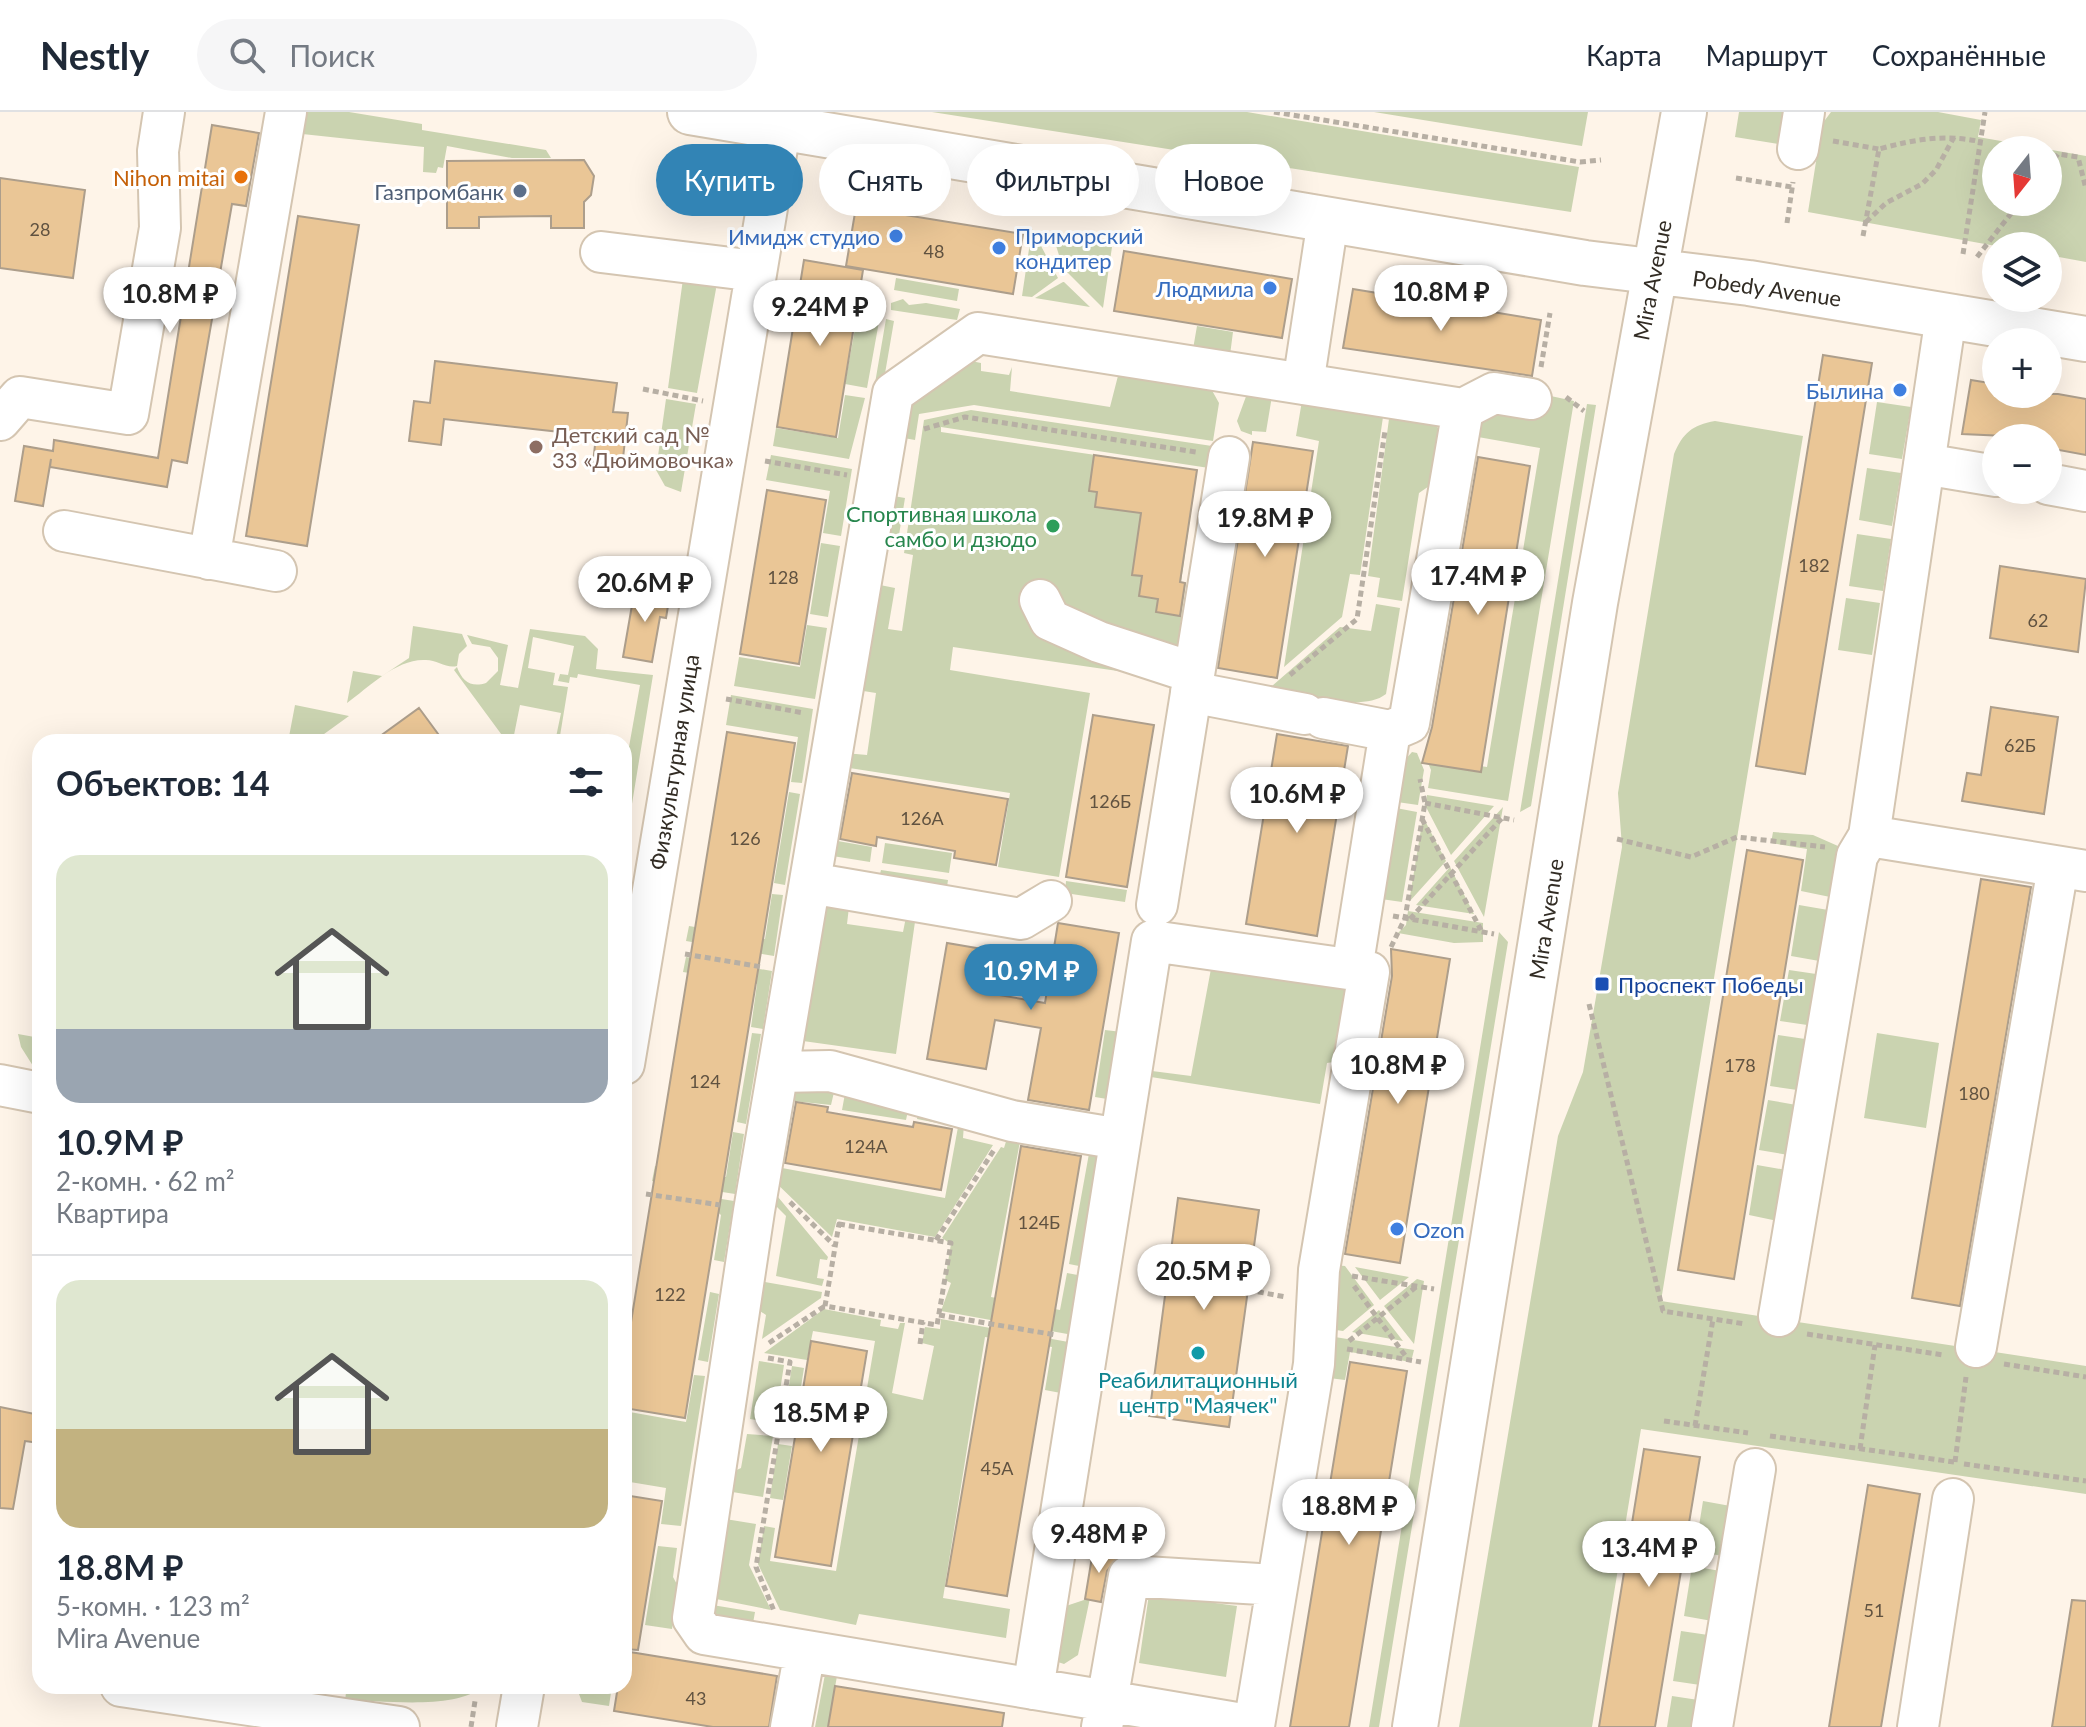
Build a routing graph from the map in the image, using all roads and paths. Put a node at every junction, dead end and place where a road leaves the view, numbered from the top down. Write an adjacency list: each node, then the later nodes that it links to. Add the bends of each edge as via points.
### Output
1 (164, 112): 35 (street, via 158,151 160,228 128,414 20,397)
2 (286, 112): 45 (street)
3 (690, 112): 7 (main road, Pobedy Avenue)
4 (1274, 112): 14 (path, via 1580,162)
5 (1684, 112): 25 (main road, Mira Avenue)
6 (1985, 112): 9 (path)
7 (782, 120): 18 (main road, Pobedy Avenue); 24 (street, Физкультурная улица)
8 (1955, 136): 10 (path); 12 (path, via 1925,137); 19 (path, via 1922,184 1886,203)
9 (1983, 136)
10 (1982, 142): 22 (path)
11 (1799, 146): 12 (path); 15 (path)
12 (1879, 149): 19 (path)
13 (2062, 155): 16 (path, via 2078,157)
14 (1601, 160)
15 (1736, 178)
16 (2086, 189)
17 (2009, 216): 23 (path)
18 (1328, 220): 25 (main road, Pobedy Avenue); 29 (street)
19 (1866, 223): 20 (path)
20 (1863, 236)
21 (601, 252): 24 (street)
22 (1963, 254)
23 (1977, 257)
24 (756, 271): 71 (street, Физкультурная улица)
25 (1654, 271): 27 (main road, Pobedy Avenue); 114 (main road, Mira Avenue, via 1595,603)
26 (1550, 313): 32 (path)
27 (1946, 316): 28 (main road, Pobedy Avenue); 39 (street)
28 (2086, 339)
29 (1303, 384): 31 (street); 61 (street, via 978,333 893,393)
30 (643, 389): 33 (path)
31 (1390, 398): 34 (street); 50 (path, via 1357,619)
32 (1531, 399): 34 (street, via 1494,393)
33 (707, 402)
34 (1463, 409): 52 (street, via 1409,723)
35 (0, 420)
36 (922, 441): 37 (path, via 924,426 965,417)
37 (1229, 457): 48 (street)
38 (765, 461): 41 (path)
39 (1924, 464): 40 (street); 58 (street)
40 (1982, 474)
41 (859, 477)
42 (2062, 487): 43 (street)
43 (2086, 491)
44 (64, 531): 45 (street)
45 (209, 559): 46 (street)
46 (276, 571)
47 (1040, 600): 48 (street, via 1050,620)
48 (1193, 683): 50 (street); 63 (street)
49 (726, 699): 51 (path)
50 (1255, 704): 52 (street)
51 (818, 715)
52 (1390, 731): 64 (street)
53 (1425, 803): 54 (path)
54 (1502, 818): 56 (path); 60 (path)
55 (1422, 819): 60 (path)
56 (1514, 820)
57 (1617, 839): 58 (path, via 1691,857 1737,837)
58 (1863, 846): 59 (street); 86 (street)
59 (2072, 869): 93 (street)
60 (1451, 874): 65 (path); 66 (path)
61 (810, 883): 62 (street, via 1021,919); 72 (street)
62 (1051, 901)
63 (1157, 905)
64 (1361, 911): 65 (path); 70 (street)
65 (1410, 919): 66 (path)
66 (1481, 931): 67 (path)
67 (1494, 934)
68 (685, 954): 69 (path)
69 (775, 969)
70 (1352, 969): 76 (street, via 1152,941); 103 (street, via 1369,972 1319,1270 1314,1364)
71 (632, 1016)
72 (778, 1072): 75 (street, via 830,1071); 77 (street)
73 (0, 1085): 74 (street)
74 (32, 1091)
75 (1012, 1121): 76 (street); 80 (path)
76 (1120, 1139): 90 (street)
77 (760, 1172): 81 (path); 94 (street)
78 (646, 1194): 79 (path)
79 (734, 1208)
80 (936, 1240): 81 (path, via 839,1224); 85 (path, via 951,1243)
81 (835, 1246): 84 (path)
82 (1417, 1286): 83 (path); 87 (path); 87 (path, via 1345,1275)
83 (1434, 1289)
84 (825, 1306): 89 (path); 94 (path)
85 (939, 1315): 89 (path, via 937,1325); 90 (path)
86 (1779, 1316)
87 (1377, 1318): 95 (path); 95 (path, via 1340,1348)
88 (1713, 1319): 98 (path)
89 (923, 1322): 91 (path)
90 (1088, 1340): 105 (street)
91 (920, 1344)
92 (1875, 1345): 99 (path)
93 (1976, 1347): 101 (path, via 1969,1359)
94 (742, 1353): 104 (path, via 790,1362 756,1567); 104 (street, via 693,1618 704,1634)
95 (1408, 1359): 96 (path)
96 (1421, 1362)
97 (1664, 1421): 98 (path)
98 (1695, 1426): 99 (path)
99 (1860, 1449): 101 (path)
100 (1755, 1469): 115 (street)
101 (1954, 1481): 102 (path); 116 (street)
102 (2086, 1481)
103 (1277, 1585): 109 (street, via 1129,1576); 109 (street, via 1254,1726)
104 (798, 1650): 105 (street); 113 (street)
105 (1033, 1689): 109 (street)
106 (175, 1694): 110 (street)
107 (523, 1694): 112 (street)
108 (475, 1701): 111 (path)
109 (1105, 1714)
110 (399, 1727)
111 (471, 1727)
112 (517, 1727)
113 (791, 1727)
114 (1415, 1727)
115 (1712, 1727)
116 (1918, 1727)

